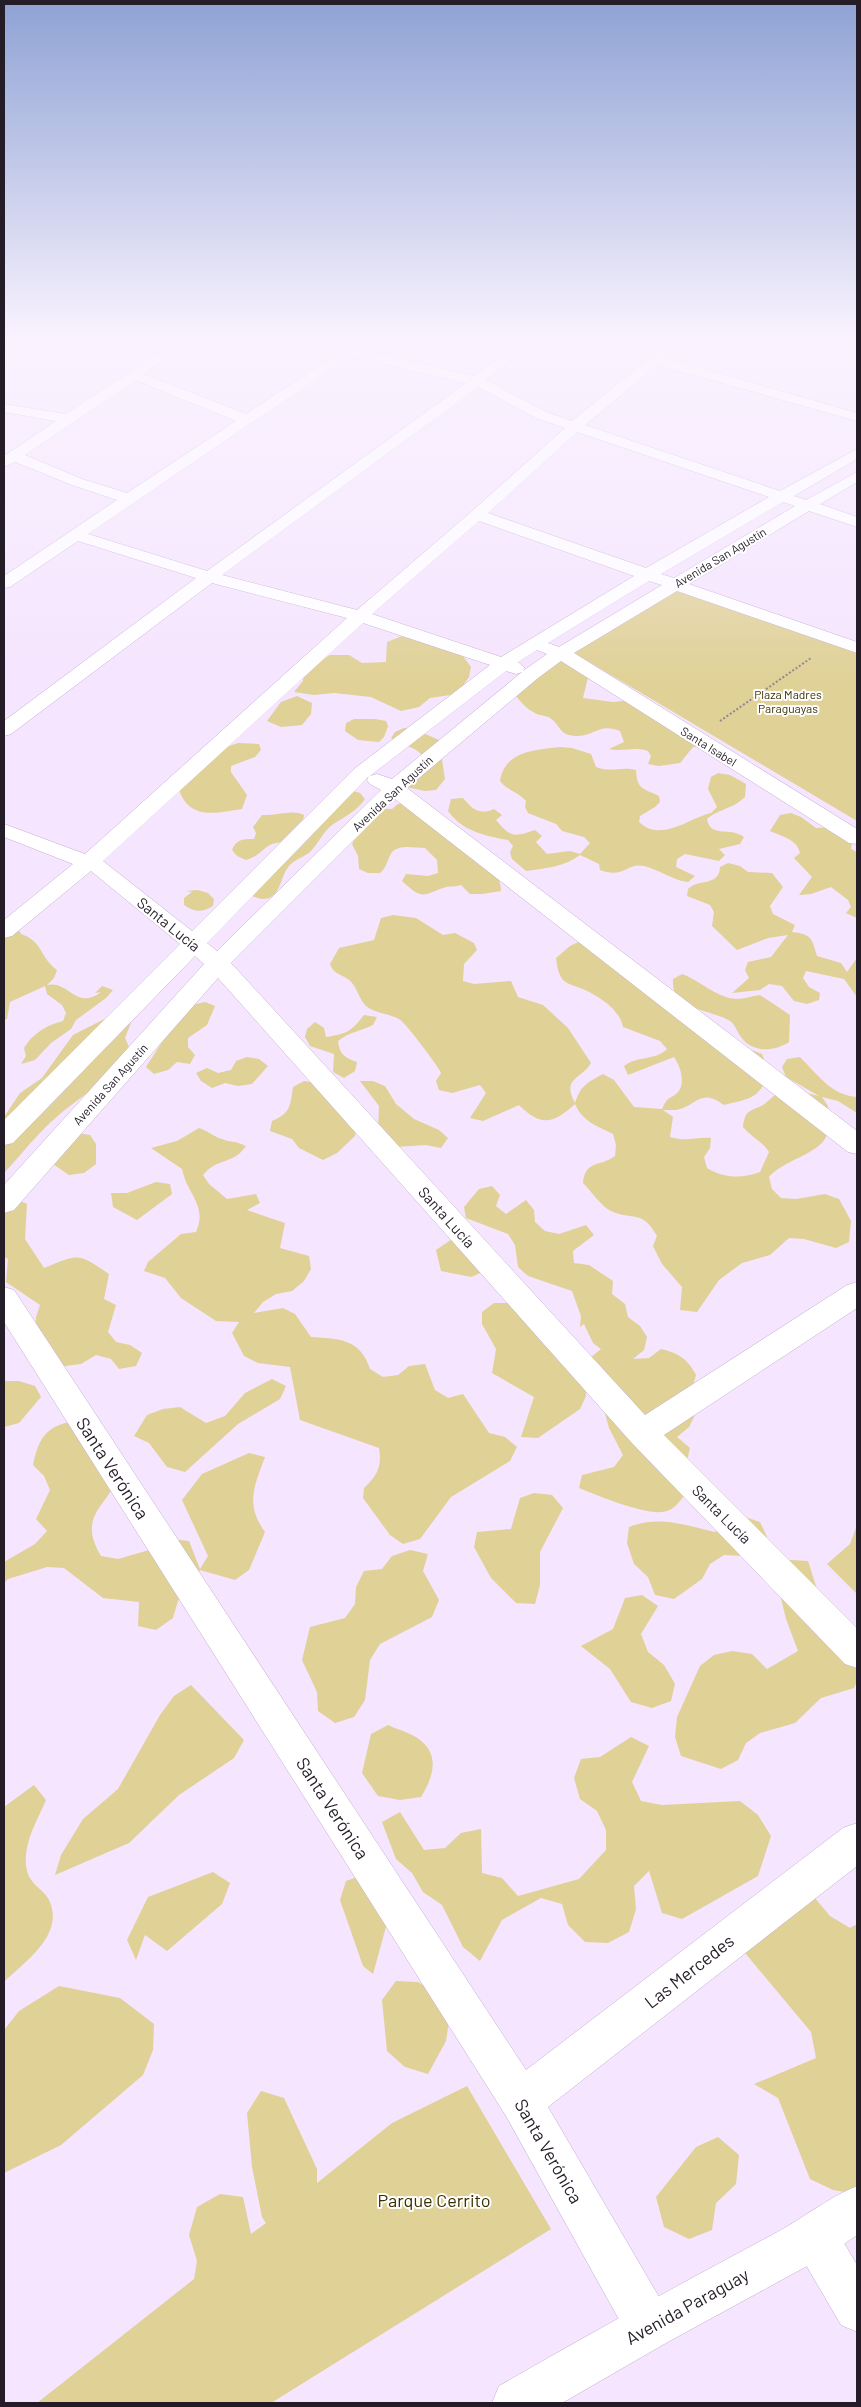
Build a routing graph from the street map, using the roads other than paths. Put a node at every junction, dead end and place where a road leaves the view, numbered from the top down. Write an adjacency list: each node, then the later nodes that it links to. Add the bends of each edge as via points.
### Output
1 (196, 454): 9 (street)
2 (376, 454): 15 (street)
3 (544, 454): 11 (street)
4 (660, 454): 8 (street)
5 (855, 454): 8 (street, Avenida San Agustín)
6 (9, 460): 9 (street)
7 (857, 476): 10 (street, Avenida San Agustín)
8 (784, 496): 10 (street); 14 (street, Avenida San Agustín)
9 (129, 499): 13 (street)
10 (807, 505): 12 (street); 16 (street, Avenida San Agustín)
11 (477, 515): 14 (street); 18 (street)
12 (857, 522)
13 (76, 534): 15 (street); 17 (street)
14 (648, 574): 16 (street); 19 (street, Avenida San Agustín)
15 (208, 577): 18 (street); 24 (street)
16 (675, 583): 20 (street); 21 (street, Avenida San Agustín)
17 (4, 584)
18 (360, 616): 22 (street); 29 (street)
19 (533, 644): 21 (street, Santa Isabel); 22 (street, Avenida San Agustín)
20 (857, 648)
21 (561, 653): 23 (street, Avenida San Agustín); 28 (street, Santa Isabel)
22 (504, 662): 23 (street); 25 (street, Avenida San Agustín)
23 (531, 674): 26 (street, Avenida San Agustín)
24 (4, 730)
25 (361, 773): 26 (street); 31 (street, Avenida San Agustín)
26 (394, 788): 32 (street, Avenida San Agustín); 34 (street)
27 (4, 830): 29 (street, Santa Lucía)
28 (857, 838)
29 (88, 863): 30 (street); 31 (street, Santa Lucía, via 99,867)
30 (4, 931)
31 (194, 944): 32 (street, Santa Lucía); 33 (street, Avenida San Agustín)
32 (218, 963): 35 (street, Avenida San Agustín); 38 (street, Santa Lucía)
33 (4, 1136)
34 (857, 1145)
35 (4, 1203)
36 (857, 1293): 38 (street)
37 (4, 1298): 41 (street, Santa Verónica)
38 (642, 1433): 39 (street, Santa Lucía)
39 (857, 1652)
40 (857, 1842): 41 (street, Las Mercedes)
41 (521, 2101): 45 (street, Santa Verónica)
42 (857, 2208): 43 (street, Avenida Paraguay)
43 (815, 2236): 44 (street); 45 (street, Avenida Paraguay)
44 (857, 2309)
45 (649, 2326): 46 (street, Avenida Paraguay)
46 (516, 2403)

